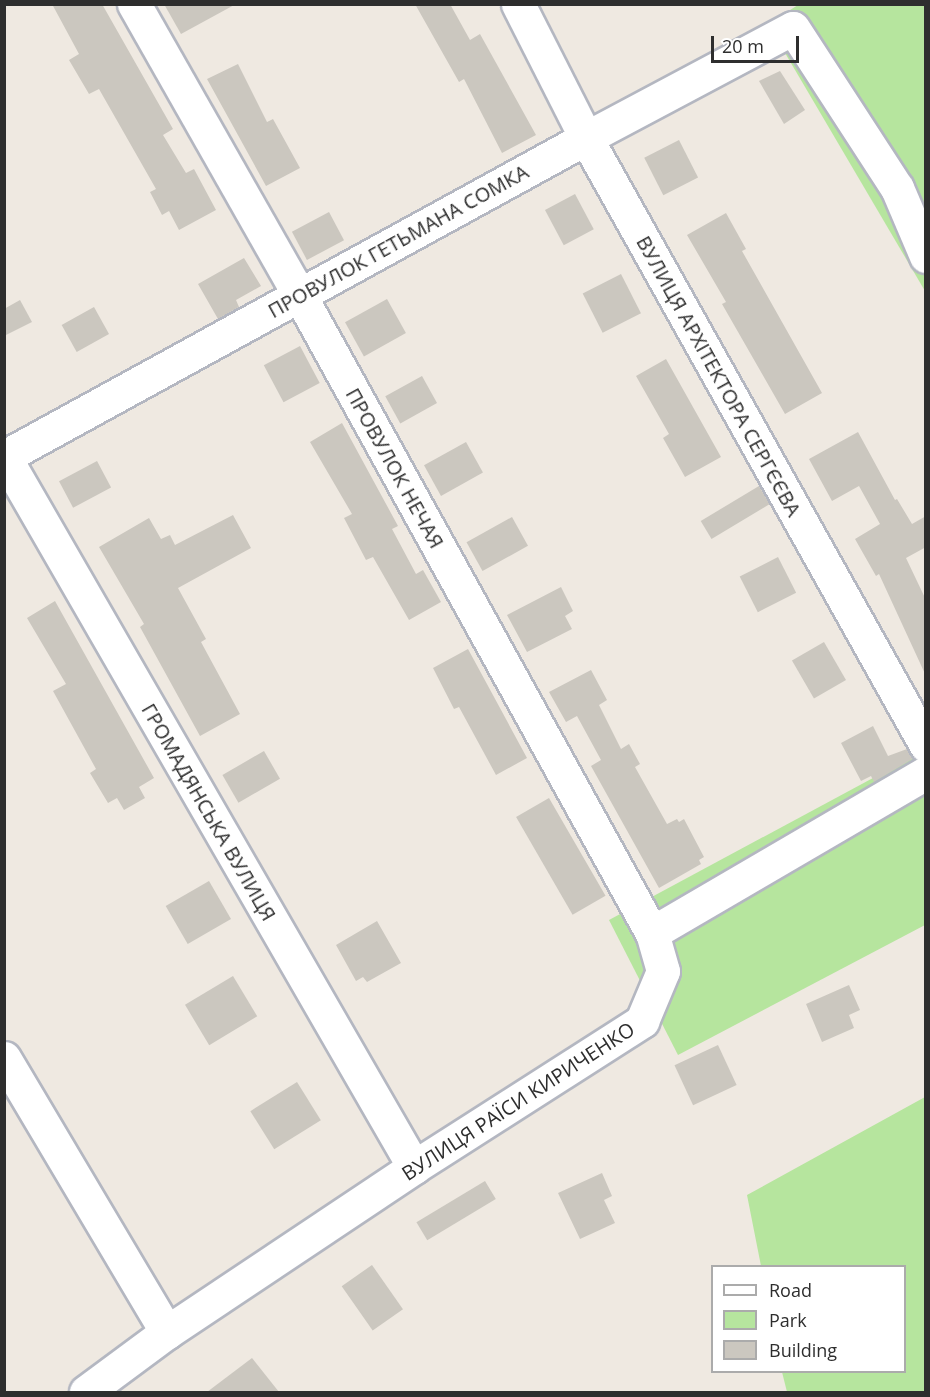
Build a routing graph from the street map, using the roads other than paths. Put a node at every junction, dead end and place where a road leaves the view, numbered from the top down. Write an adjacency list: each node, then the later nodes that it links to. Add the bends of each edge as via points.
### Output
1 (134, 4): 5 (street, ПРОВУЛОК НЕЧАЯ)
2 (518, 4): 3 (street, ВУЛИЦЯ АРХІТЕКТОРА СЕРГЄЄВА)
3 (586, 138): 4 (street, ПРОВУЛОК ГЕТЬМАНА СОМКА, via 793,28 897,188); 5 (street, ПРОВУЛОК ГЕТЬМАНА СОМКА); 7 (street, ВУЛИЦЯ АРХІТЕКТОРА СЕРГЄЄВА)
4 (926, 256)
5 (300, 296): 6 (street, ПРОВУЛОК ГЕТЬМАНА СОМКА); 9 (street, ПРОВУЛОК НЕЧАЯ)
6 (5, 457): 11 (street, ГРОМАДЯНСЬКА ВУЛИЦЯ)
7 (926, 745)
8 (926, 773): 9 (street)
9 (652, 933): 11 (street, ВУЛИЦЯ РАЇСИ КИРИЧЕНКО, via 663,971 642,1021)
10 (4, 1059): 12 (street)
11 (414, 1167): 12 (street, ВУЛИЦЯ РАЇСИ КИРИЧЕНКО)
12 (167, 1332): 13 (street, ВУЛИЦЯ РАЇСИ КИРИЧЕНКО)
13 (86, 1392)

